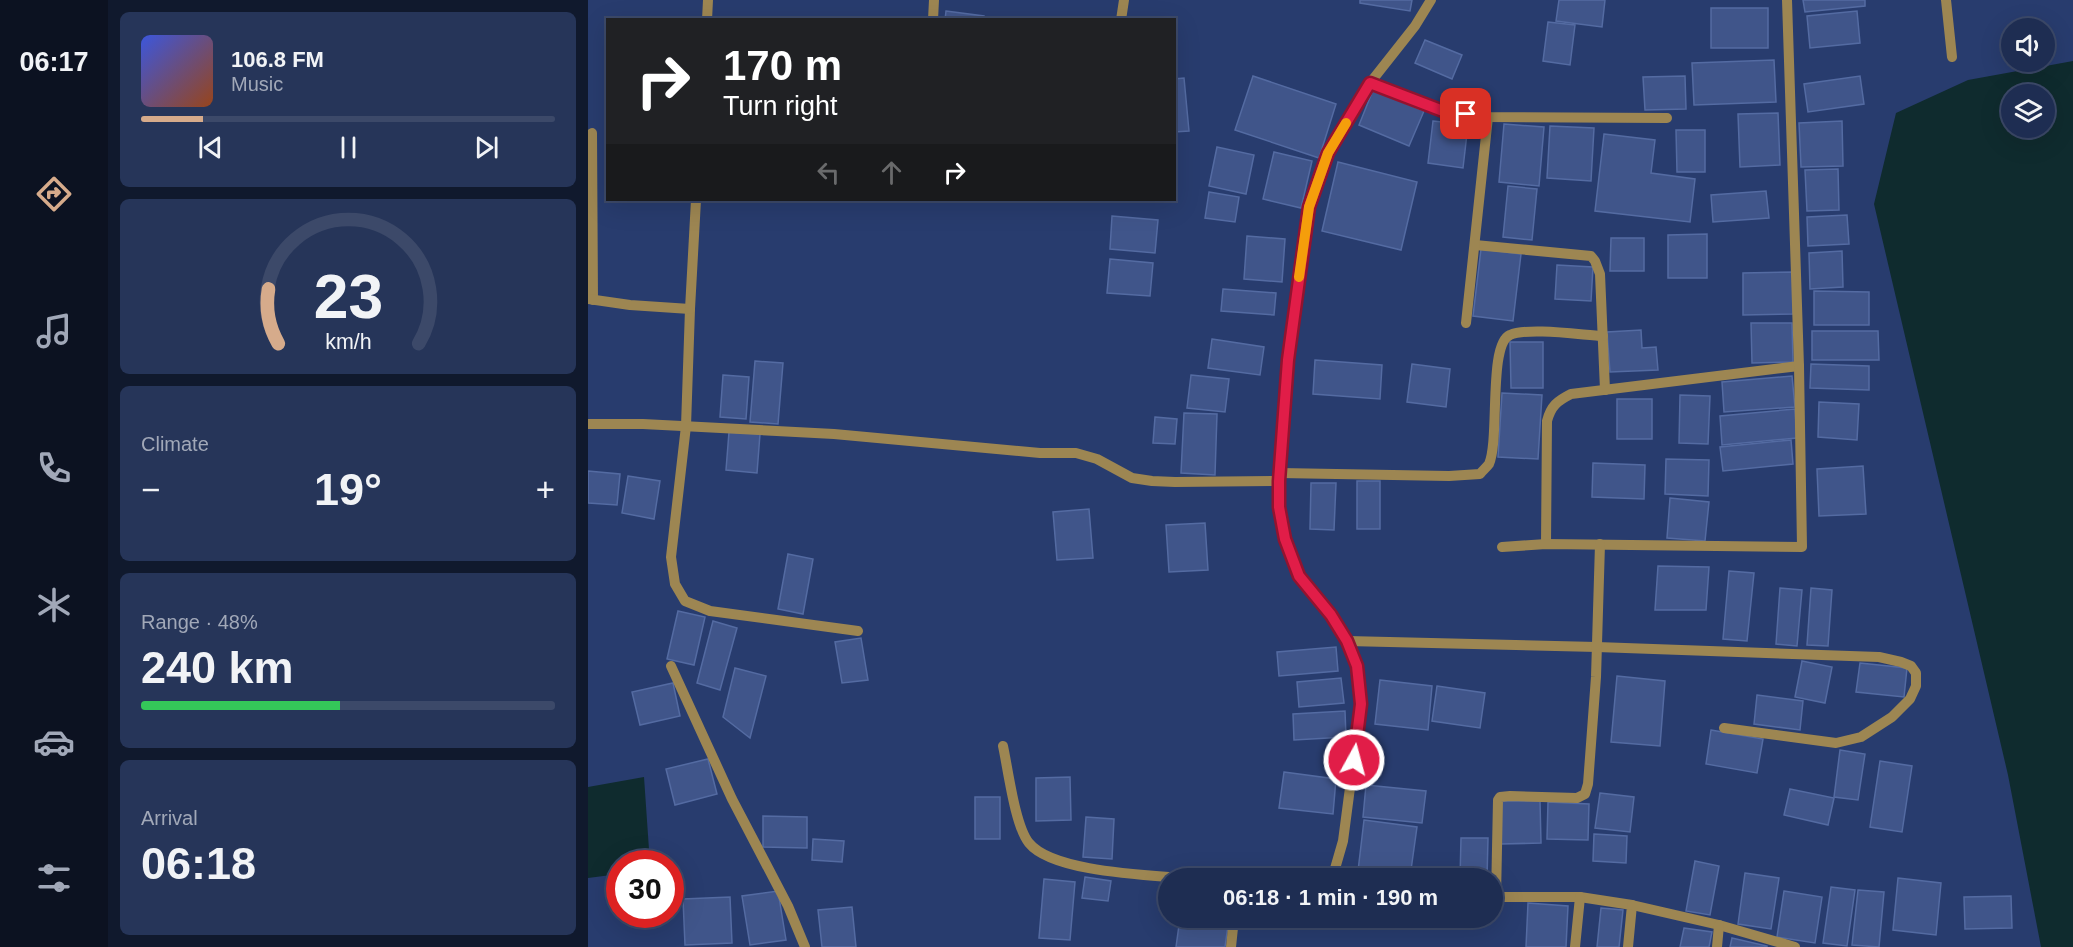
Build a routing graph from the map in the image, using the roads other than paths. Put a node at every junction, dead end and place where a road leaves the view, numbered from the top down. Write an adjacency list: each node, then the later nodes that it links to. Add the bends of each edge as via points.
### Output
1 (708, 0): 7 (street)
2 (934, 0): 8 (street)
3 (1124, 0): 9 (street)
4 (1431, 0): 11 (street)
5 (1787, 0): 21 (street)
6 (1946, 0): 10 (street)
7 (707, 18)
8 (933, 18)
9 (1121, 18)
10 (1952, 57)
11 (1370, 83): 12 (street, via 1443,111); 25 (street, via 1328,153 1309,207 1288,360)
12 (1488, 117): 13 (street); 16 (street)
13 (1667, 118)
14 (592, 133): 17 (street)
15 (696, 201): 18 (street)
16 (1475, 245): 19 (street); 20 (street, via 1591,256 1600,273)
17 (590, 300): 18 (street)
18 (690, 309): 24 (street)
19 (1466, 323)
20 (1602, 336): 22 (street); 25 (street, via 1523,332 1509,335 1501,343 1494,434 1489,464 1480,474)
21 (1799, 366): 22 (street); 27 (street, via 1802,547)
22 (1605, 390): 26 (street, via 1571,394 1551,408 1546,421)
23 (588, 424): 24 (street)
24 (686, 426): 25 (street, via 1076,453 1097,459 1132,478 1152,481); 29 (street, via 671,557 675,584 686,601 710,611)
25 (1280, 477): 30 (street, via 1279,507 1285,539 1299,576)
26 (1546, 544): 27 (street); 28 (street)
27 (1600, 544): 31 (street)
28 (1502, 547)
29 (858, 632)
30 (1347, 641): 31 (street); 35 (street, via 1357,666 1361,704 1343,841)
31 (1597, 647): 33 (street, via 1879,657 1911,666 1916,673 1910,699 1893,717 1861,737 1836,743); 36 (street, via 1585,794 1577,798 1500,797)
32 (671, 666): 43 (street)
33 (1724, 728)
34 (1003, 746): 37 (street, via 1019,820 1029,843 1049,858 1074,867)
35 (1335, 868)
36 (1495, 868)
37 (1158, 876)
38 (1503, 897): 39 (street)
39 (1580, 897): 40 (street); 45 (street)
40 (1632, 905): 41 (street); 46 (street)
41 (1719, 925): 47 (street); 48 (street)
42 (1233, 928): 44 (street)
43 (805, 947)
44 (1231, 947)
45 (1575, 947)
46 (1628, 947)
47 (1717, 947)
48 (1796, 947)

